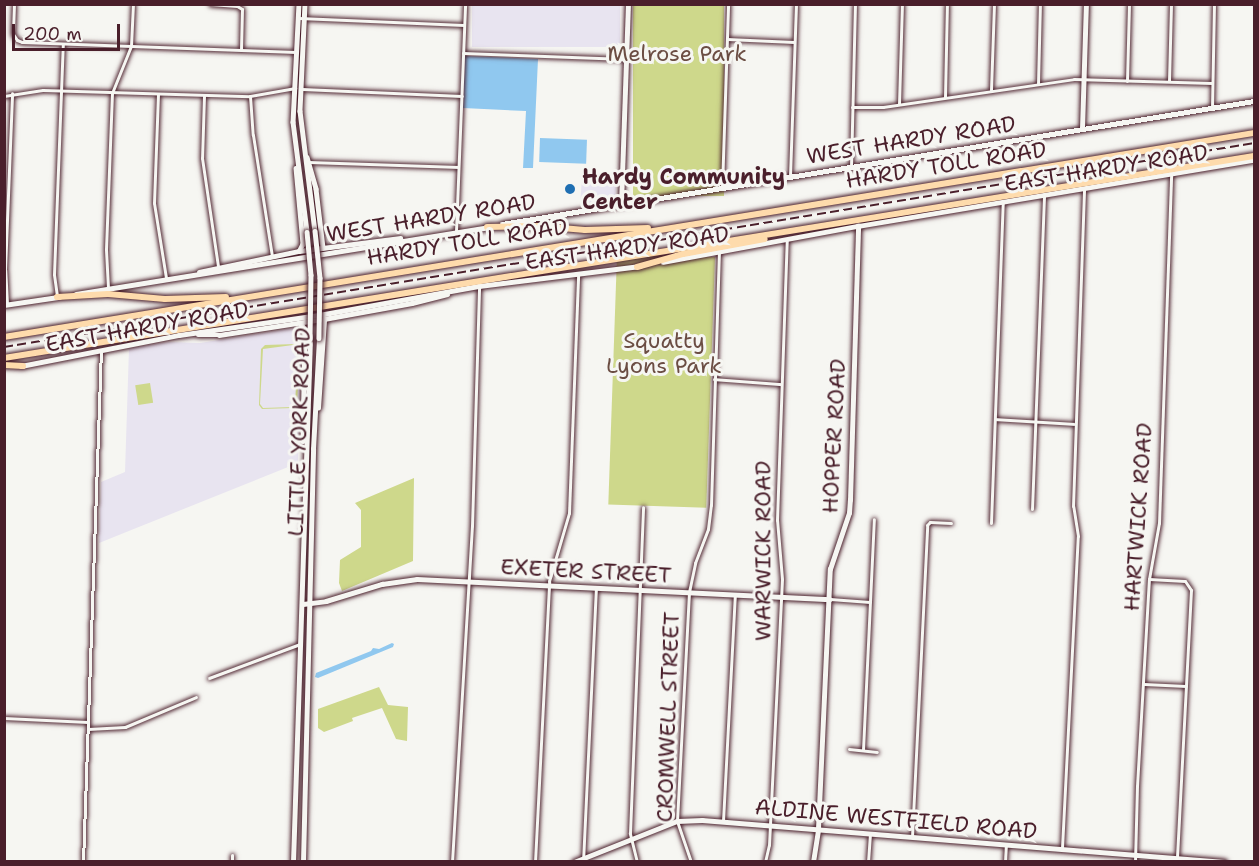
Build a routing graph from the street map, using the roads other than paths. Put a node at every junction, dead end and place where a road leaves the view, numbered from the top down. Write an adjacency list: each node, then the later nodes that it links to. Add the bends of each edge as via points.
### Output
1 (14, 4): 24 (street, via 13,34 17,40)
2 (134, 4): 25 (street)
3 (210, 4): 19 (street)
4 (299, 4): 20 (main road, LITTLE YORK ROAD)
5 (305, 4): 20 (main road, LITTLE YORK ROAD)
6 (465, 4): 21 (street)
7 (628, 4): 29 (main road)
8 (728, 4): 22 (street)
9 (796, 4): 23 (street)
10 (855, 4): 49 (street)
11 (902, 4): 48 (street)
12 (947, 4): 46 (street)
13 (994, 4): 37 (street)
14 (1040, 4): 34 (street)
15 (1086, 4): 30 (main road)
16 (1129, 4): 31 (street)
17 (1172, 4): 32 (street)
18 (1214, 4): 33 (street)
19 (220, 5): 26 (street, via 240,7)
20 (301, 18): 21 (street); 27 (main road, LITTLE YORK ROAD); 36 (main road, LITTLE YORK ROAD)
21 (464, 24): 28 (street)
22 (727, 39): 23 (street); 62 (street)
23 (795, 42): 61 (street)
24 (63, 44): 25 (street); 38 (street)
25 (131, 46): 26 (street); 40 (street)
26 (241, 50): 27 (street)
27 (296, 52): 35 (main road, LITTLE YORK ROAD)
28 (463, 53): 29 (street); 45 (street)
29 (626, 59): 66 (main road)
30 (1083, 80): 31 (street); 34 (street); 51 (main road)
31 (1127, 81): 32 (street)
32 (1169, 81): 33 (street)
33 (1212, 83): 50 (street)
34 (1038, 84): 37 (street)
35 (294, 88): 36 (street); 44 (street); 54 (main road, LITTLE YORK ROAD)
36 (301, 89): 45 (street); 53 (main road, LITTLE YORK ROAD)
37 (991, 90): 46 (street)
38 (61, 91): 39 (street); 40 (street); 89 (street, via 54,274)
39 (12, 93): 42 (street); 90 (street)
40 (112, 93): 41 (street); 87 (street)
41 (158, 94): 43 (street); 85 (street, via 154,203)
42 (4, 96)
43 (204, 96): 44 (street); 81 (street, via 202,158)
44 (250, 96): 80 (street, via 252,135)
45 (462, 96): 58 (street)
46 (945, 97): 48 (street)
47 (1254, 101): 50 (main road, WEST HARDY ROAD)
48 (898, 104): 49 (street)
49 (852, 107): 59 (street)
50 (1212, 108): 51 (main road, WEST HARDY ROAD)
51 (1082, 129): 59 (main road, WEST HARDY ROAD)
52 (1254, 133): 69 (highway, HARDY TOLL ROAD)
53 (305, 150): 57 (main road); 72 (main road, LITTLE YORK ROAD)
54 (296, 153): 75 (main road, via 295,181); 79 (main road, LITTLE YORK ROAD, bridge)
55 (1254, 156): 70 (highway, HARDY TOLL ROAD)
56 (1254, 160): 60 (main road, EAST HARDY ROAD)
57 (310, 162): 58 (street); 72 (main road)
58 (458, 167): 71 (street)
59 (851, 167): 61 (main road, WEST HARDY ROAD)
60 (1171, 175): 63 (main road, EAST HARDY ROAD); 118 (street, HARTWICK ROAD, via 1159,523)
61 (790, 177): 62 (main road, WEST HARDY ROAD)
62 (722, 188): 66 (main road, WEST HARDY ROAD)
63 (1084, 189): 64 (main road, EAST HARDY ROAD); 106 (street)
64 (1044, 196): 65 (main road, EAST HARDY ROAD); 105 (street)
65 (1003, 202): 67 (main road, EAST HARDY ROAD); 104 (street)
66 (621, 204): 68 (main road, WEST HARDY ROAD)
67 (858, 226): 74 (main road, EAST HARDY ROAD); 126 (main road, HOPPER ROAD, via 849,507 843,534 833,553)
68 (487, 227): 69 (highway); 71 (main road, WEST HARDY ROAD)
69 (664, 229): 88 (highway, HARDY TOLL ROAD)
70 (797, 229): 82 (highway); 99 (highway, HARDY TOLL ROAD)
71 (456, 231): 73 (main road, WEST HARDY ROAD)
72 (318, 232): 75 (main road, via 318,241 313,244); 76 (main road, LITTLE YORK ROAD, bridge)
73 (413, 238): 76 (main road, WEST HARDY ROAD); 76 (main road)
74 (787, 239): 78 (main road, EAST HARDY ROAD); 103 (street, WARWICK ROAD)
75 (303, 240): 77 (main road)
76 (320, 250): 77 (main road); 79 (main road, WEST HARDY ROAD, bridge); 92 (main road, LITTLE YORK ROAD, bridge)
77 (299, 251): 80 (main road)
78 (719, 252): 82 (main road, EAST HARDY ROAD); 102 (street, CROMWELL STREET)
79 (310, 254): 84 (main road, WEST HARDY ROAD); 91 (main road, LITTLE YORK ROAD, bridge)
80 (272, 256): 81 (main road)
81 (218, 266): 84 (main road)
82 (637, 267): 83 (main road, EAST HARDY ROAD)
83 (578, 273): 86 (main road, EAST HARDY ROAD); 120 (street, via 569,513)
84 (188, 275): 85 (main road, WEST HARDY ROAD)
85 (166, 278): 87 (main road, WEST HARDY ROAD)
86 (479, 286): 92 (main road, EAST HARDY ROAD); 92 (main road, via 420,302); 119 (street)
87 (108, 288): 89 (main road, WEST HARDY ROAD)
88 (266, 294): 89 (highway, via 175,299 108,294); 97 (highway, HARDY TOLL ROAD)
89 (57, 297): 90 (main road, WEST HARDY ROAD)
90 (6, 305)
91 (310, 316): 92 (main road, EAST HARDY ROAD, bridge); 95 (main road, EAST HARDY ROAD); 107 (main road, LITTLE YORK ROAD, bridge)
92 (322, 317): 93 (main road); 94 (main road); 108 (main road, LITTLE YORK ROAD, bridge)
93 (300, 323): 95 (main road, via 219,335); 96 (main road)
94 (324, 333): 96 (main road, via 314,328); 108 (main road)
95 (179, 335): 98 (main road, EAST HARDY ROAD)
96 (305, 335): 107 (main road)
97 (4, 337)
98 (101, 350): 100 (main road, EAST HARDY ROAD); 136 (street)
99 (4, 358)
100 (23, 366): 101 (highway)
101 (4, 367)
102 (714, 379): 103 (street); 123 (street, CROMWELL STREET, via 708,529 694,563)
103 (782, 384): 125 (street, WARWICK ROAD, via 777,520)
104 (995, 419): 105 (street); 115 (street)
105 (1036, 422): 106 (street); 112 (street)
106 (1075, 424): 151 (street, via 1073,506 1078,536)
107 (305, 449): 109 (main road, LITTLE YORK ROAD)
108 (313, 449): 110 (main road, LITTLE YORK ROAD)
109 (304, 458): 110 (main road); 116 (main road, LITTLE YORK ROAD)
110 (312, 459): 117 (main road, LITTLE YORK ROAD)
111 (643, 507): 122 (street)
112 (1032, 509)
113 (874, 519): 128 (street)
114 (951, 523): 148 (street, via 927,525)
115 (991, 523)
116 (303, 549): 117 (main road); 129 (main road, LITTLE YORK ROAD)
117 (312, 549): 127 (main road, LITTLE YORK ROAD)
118 (1149, 579): 132 (street, HARTWICK ROAD); 133 (street, via 1185,581 1190,586)
119 (469, 581): 120 (main road, EXETER STREET); 127 (main road, EXETER STREET, via 402,580); 160 (street)
120 (548, 585): 121 (main road, EXETER STREET); 161 (street)
121 (596, 588): 122 (main road, EXETER STREET); 155 (street)
122 (642, 590): 123 (main road, EXETER STREET); 149 (street)
123 (689, 592): 124 (main road, EXETER STREET); 143 (street, CROMWELL STREET)
124 (735, 595): 125 (main road, EXETER STREET); 144 (street)
125 (782, 597): 126 (main road, EXETER STREET); 145 (street, WARWICK ROAD)
126 (830, 599): 128 (street, EXETER STREET); 146 (main road, HOPPER ROAD)
127 (311, 602): 129 (main road, EXETER STREET); 142 (main road, LITTLE YORK ROAD)
128 (870, 602): 139 (street)
129 (303, 604): 130 (main road, LITTLE YORK ROAD)
130 (301, 644): 131 (street); 141 (main road, LITTLE YORK ROAD)
131 (209, 678)
132 (1144, 684): 133 (street); 152 (street, HARTWICK ROAD)
133 (1186, 686): 154 (street)
134 (196, 697): 137 (street, via 121,728)
135 (4, 718): 136 (street)
136 (88, 722): 137 (street)
137 (88, 729): 156 (street)
138 (849, 749): 139 (street)
139 (863, 750): 140 (street)
140 (877, 752)
141 (296, 785): 142 (main road); 158 (main road, LITTLE YORK ROAD)
142 (305, 785): 159 (main road, LITTLE YORK ROAD)
143 (677, 820): 144 (main road, ALDINE WESTFIELD ROAD); 149 (main road, ALDINE WESTFIELD ROAD); 164 (street, CROMWELL STREET)
144 (723, 821): 145 (main road, ALDINE WESTFIELD ROAD)
145 (770, 825): 146 (main road, ALDINE WESTFIELD ROAD); 165 (street, WARWICK ROAD)
146 (818, 829): 147 (main road, ALDINE WESTFIELD ROAD); 166 (main road, HOPPER ROAD)
147 (870, 832): 148 (main road, ALDINE WESTFIELD ROAD); 167 (street)
148 (912, 837): 150 (main road, ALDINE WESTFIELD ROAD)
149 (631, 838): 155 (main road, ALDINE WESTFIELD ROAD); 163 (street)
150 (1006, 844): 151 (main road, ALDINE WESTFIELD ROAD); 168 (street)
151 (1062, 848): 152 (main road, ALDINE WESTFIELD ROAD)
152 (1135, 854): 154 (main road, ALDINE WESTFIELD ROAD); 169 (street, HARTWICK ROAD)
153 (232, 855): 157 (street)
154 (1177, 857): 170 (main road, ALDINE WESTFIELD ROAD)
155 (583, 860): 162 (main road, ALDINE WESTFIELD ROAD)
156 (83, 861)
157 (232, 861)
158 (293, 861)
159 (303, 861)
160 (452, 861)
161 (535, 861)
162 (574, 861)
163 (637, 861)
164 (691, 861)
165 (765, 861)
166 (813, 861)
167 (868, 861)
168 (1005, 861)
169 (1136, 861)
170 (1224, 861)

